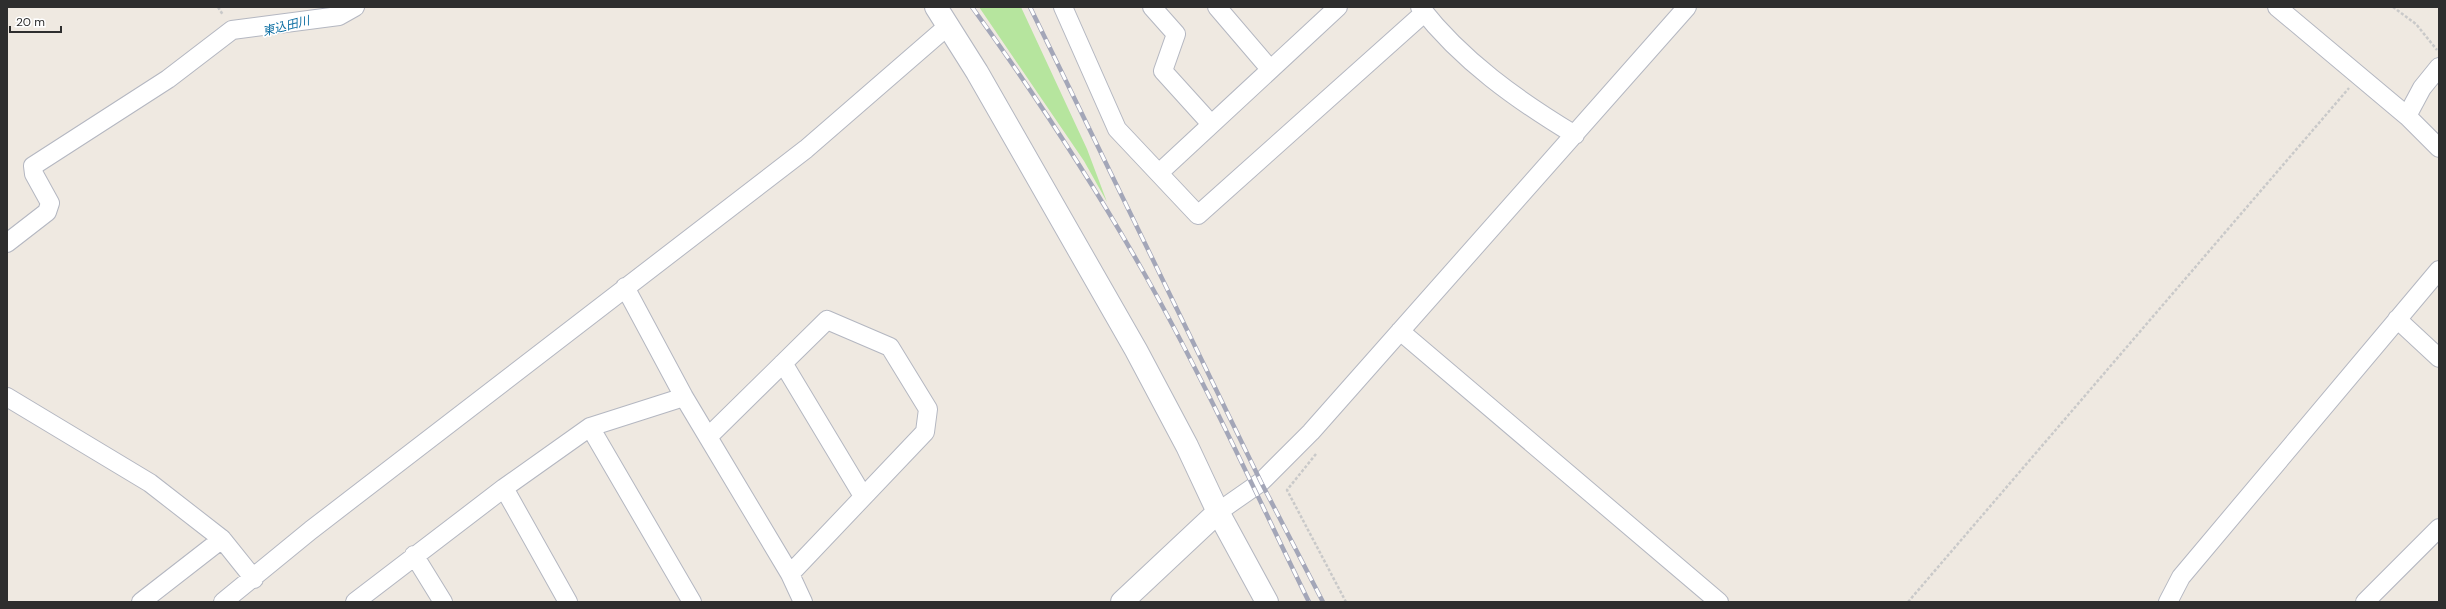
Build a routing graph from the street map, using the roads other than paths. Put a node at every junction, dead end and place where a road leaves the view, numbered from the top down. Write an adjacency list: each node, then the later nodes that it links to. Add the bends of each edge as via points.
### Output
1 (355, 7): 18 (street, via 339,16 232,30 168,79 33,166 34,174 50,203 47,212)
2 (936, 7): 10 (street)
3 (1063, 7): 17 (street, via 1117,129)
4 (1152, 7): 14 (street, via 1176,34 1164,71)
5 (1217, 7): 12 (street)
6 (1338, 7): 12 (street)
7 (1687, 7): 15 (street)
8 (2277, 7): 13 (street)
9 (1422, 10): 15 (street, via 1470,62 1526,105); 17 (street, via 1198,215)
10 (949, 25): 20 (street, via 806,149); 31 (street, via 1136,350 1187,446)
11 (2439, 67): 13 (street, via 2422,88)
12 (1270, 69): 14 (street)
13 (2407, 116): 16 (street)
14 (1211, 124): 17 (street)
15 (1575, 135): 22 (street)
16 (2439, 148)
17 (1159, 173)
18 (7, 243)
19 (2439, 270): 21 (street)
20 (625, 287): 26 (street); 36 (street, via 311,530)
21 (2397, 319): 23 (street); 47 (street, via 2180,577)
22 (1400, 331): 31 (street, via 1287,458 1261,482); 46 (street)
23 (2439, 358)
24 (783, 363): 28 (street); 30 (street); 30 (street, via 827,320 890,347 928,409 925,432)
25 (7, 397): 33 (street, via 150,483)
26 (684, 397): 27 (street); 28 (street)
27 (590, 427): 29 (street); 42 (street)
28 (708, 437): 35 (street)
29 (504, 488): 34 (street); 41 (street)
30 (863, 496): 35 (street)
31 (1218, 512): 44 (street); 45 (street)
32 (2439, 528): 48 (street)
33 (222, 539): 36 (street); 37 (street)
34 (414, 555): 39 (street); 40 (street)
35 (790, 574): 43 (street)
36 (254, 579): 38 (street)
37 (141, 602)
38 (223, 602)
39 (355, 602)
40 (443, 602)
41 (568, 602)
42 (692, 602)
43 (803, 602)
44 (1122, 602)
45 (1267, 602)
46 (1719, 602)
47 (2168, 602)
48 (2365, 602)

